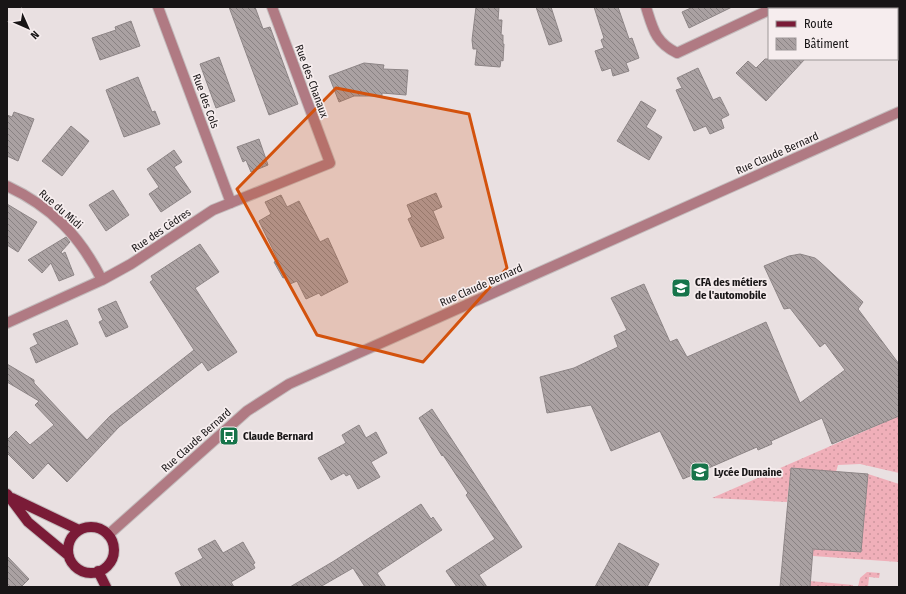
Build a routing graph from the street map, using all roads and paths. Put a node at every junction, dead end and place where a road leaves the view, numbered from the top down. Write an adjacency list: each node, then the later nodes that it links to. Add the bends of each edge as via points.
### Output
1 (158, 7): 8 (street, Rue des Cols)
2 (272, 7): 6 (street, Rue des Chanaux)
3 (646, 7): 4 (street, via 655,33 664,46 677,53)
4 (768, 10)
5 (899, 112): 13 (street, Rue Claude Bernard, via 289,384 247,411)
6 (330, 163): 8 (street, Rue des Cèdres)
7 (7, 186): 9 (street, Rue du Midi, via 30,197 76,236)
8 (231, 203): 9 (street, Rue des Cèdres, via 213,210)
9 (102, 280): 10 (street, Rue des Cèdres)
10 (7, 323)
11 (8, 495): 12 (main road); 14 (main road, via 28,522)
12 (79, 530): 13 (main road, via 91,526 104,530); 14 (main road, via 69,542)
13 (108, 535): 15 (main road, via 112,541 113,556 105,568)
14 (69, 556): 15 (main road, via 77,568 91,573)
15 (98, 571): 16 (main road)
16 (106, 587)

